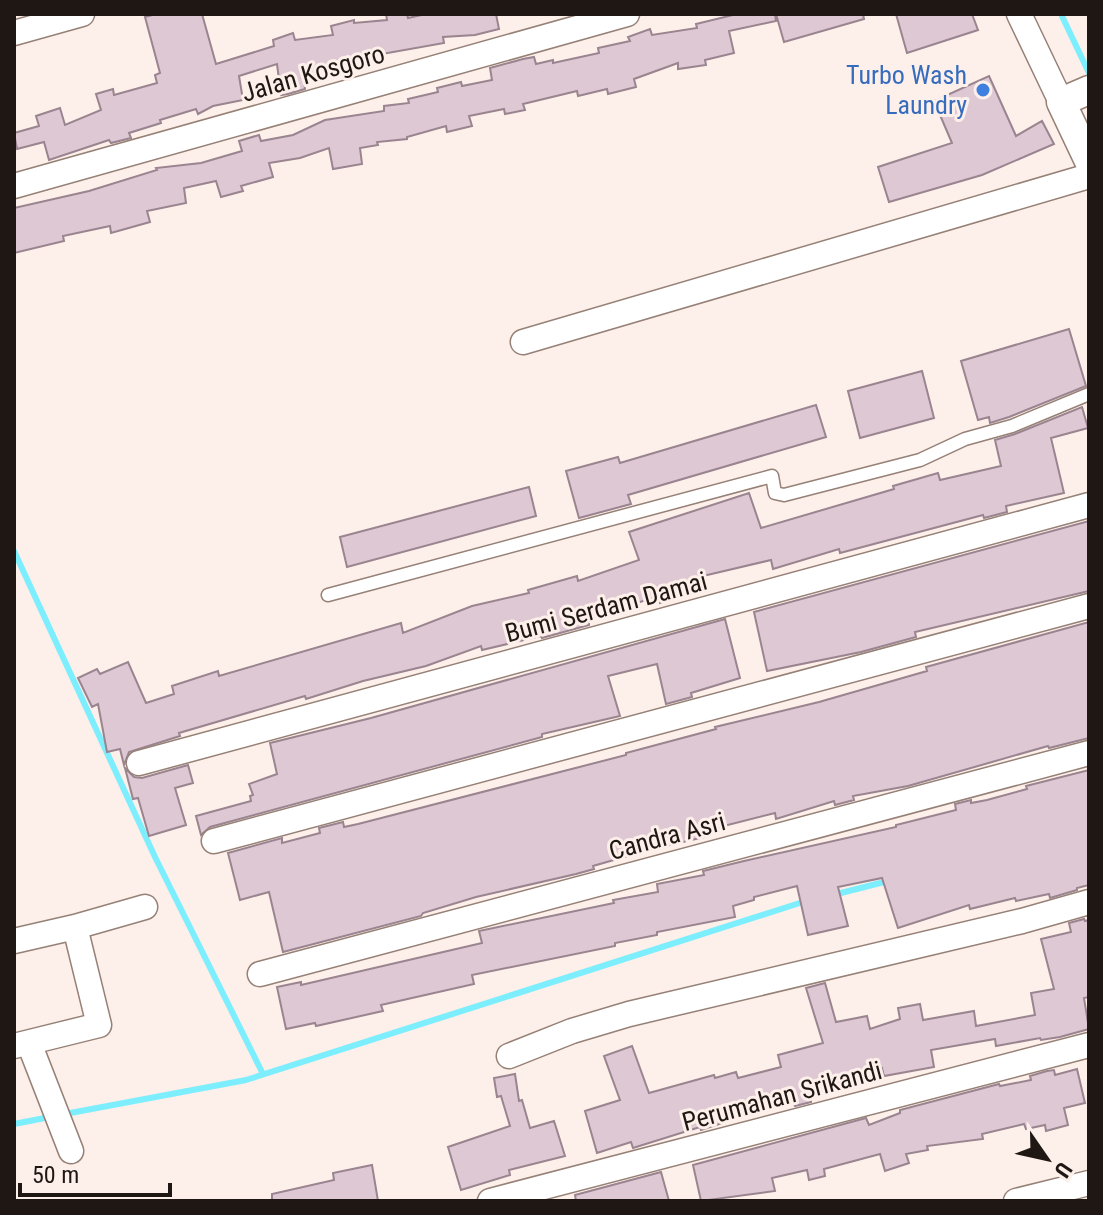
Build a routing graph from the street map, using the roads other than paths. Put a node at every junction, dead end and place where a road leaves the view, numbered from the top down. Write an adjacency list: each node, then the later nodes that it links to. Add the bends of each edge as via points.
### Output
1 (82, 14): 4 (street)
2 (627, 14): 8 (street, Jalan Kosgoro)
3 (1019, 14): 5 (street)
4 (14, 33)
5 (1075, 96): 6 (street)
6 (1089, 161)
7 (1089, 176): 9 (street)
8 (14, 186)
9 (523, 342)
10 (1089, 394): 12 (lane, via 920,460 784,495 775,493 772,476)
11 (1089, 505): 15 (street, Bumi Serdam Damai)
12 (328, 595)
13 (1089, 606): 16 (street)
14 (1089, 753): 21 (street, Candra Asri)
15 (139, 763)
16 (214, 841)
17 (1089, 902): 24 (street, via 629,1014)
18 (145, 907): 19 (street)
19 (75, 927): 20 (street); 22 (street, via 99,1025)
20 (14, 941)
21 (260, 974)
22 (22, 1045): 25 (street)
23 (1089, 1045): 27 (street, Perumahan Srikandi)
24 (509, 1056)
25 (71, 1151)
26 (1089, 1183): 28 (street)
27 (490, 1201)
28 (1016, 1201)

